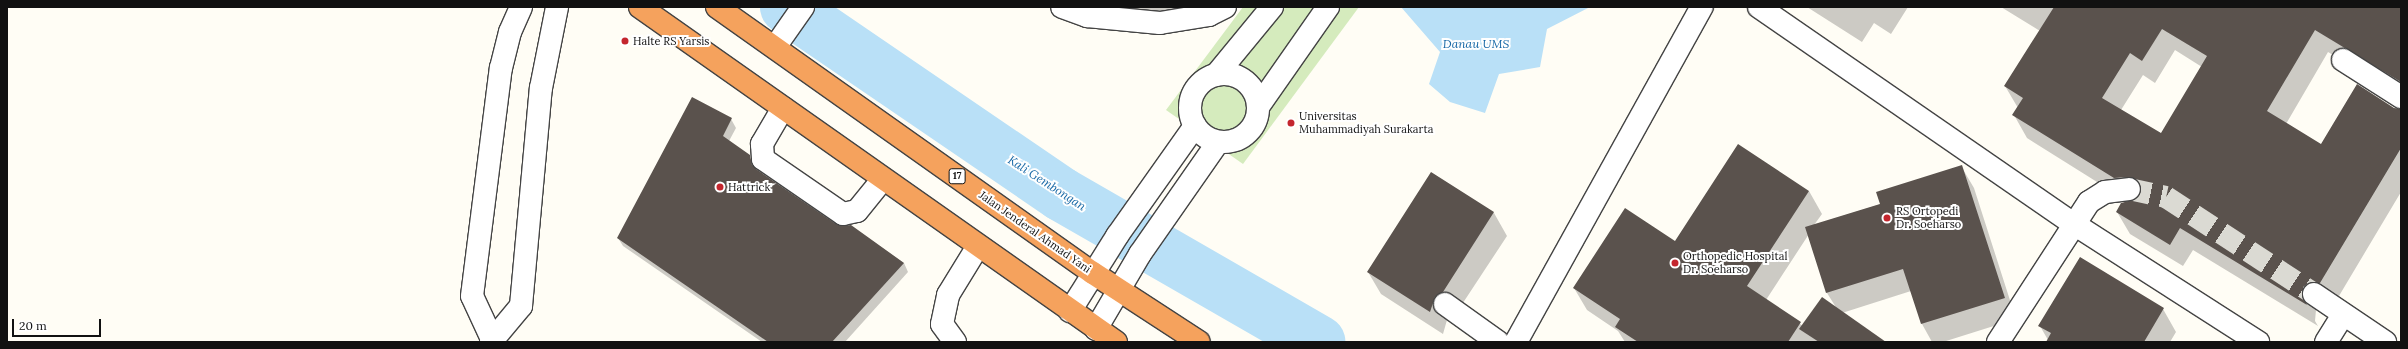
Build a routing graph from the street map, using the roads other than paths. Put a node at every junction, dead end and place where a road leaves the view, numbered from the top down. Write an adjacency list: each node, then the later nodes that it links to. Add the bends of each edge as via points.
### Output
1 (521, 7): 31 (lane, via 510,32 501,68 472,296)
2 (557, 7): 31 (lane, via 540,88 521,306)
3 (640, 7): 17 (highway)
4 (717, 7): 12 (highway, Jalan Jenderal Ahmad Yani / 17)
5 (804, 7): 12 (lane)
6 (1062, 7): 7 (lane, via 1087,16 1160,23 1209,15)
7 (1225, 7)
8 (1272, 7): 14 (lane)
9 (1328, 7): 16 (lane)
10 (1702, 7): 36 (lane)
11 (1759, 7): 22 (lane)
12 (775, 47): 24 (highway, Jalan Jenderal Ahmad Yani / 17)
13 (2343, 60): 15 (lane)
14 (1216, 75): 16 (lane, via 1226,74 1244,80 1256,97); 18 (lane, via 1200,84 1194,91 1190,109)
15 (2401, 97)
16 (1258, 107): 19 (lane, via 1258,117 1247,134 1238,140)
17 (783, 108): 20 (highway); 20 (lane, via 762,144 763,159 843,214 857,211)
18 (1195, 126): 19 (lane, via 1209,139); 24 (lane)
19 (1218, 142): 25 (lane, via 1140,254)
20 (883, 179): 23 (highway)
21 (2129, 189): 22 (lane, via 2105,192 2096,196)
22 (2074, 224): 37 (lane); 38 (lane)
23 (978, 246): 28 (highway); 32 (lane, via 948,295 942,324)
24 (1093, 273): 25 (highway, Jalan Jenderal Ahmad Yani / 17); 28 (lane)
25 (1119, 289): 30 (lane); 34 (highway, Jalan Jenderal Ahmad Yani / 17)
26 (2314, 294): 29 (lane)
27 (1445, 304): 35 (lane)
28 (1070, 311): 30 (highway)
29 (2343, 315): 39 (lane); 40 (lane)
30 (1096, 329): 33 (highway)
31 (491, 340)
32 (955, 342)
33 (1116, 342)
34 (1200, 342)
35 (1498, 342)
36 (1516, 342)
37 (1998, 342)
38 (2257, 342)
39 (2326, 342)
40 (2385, 342)

